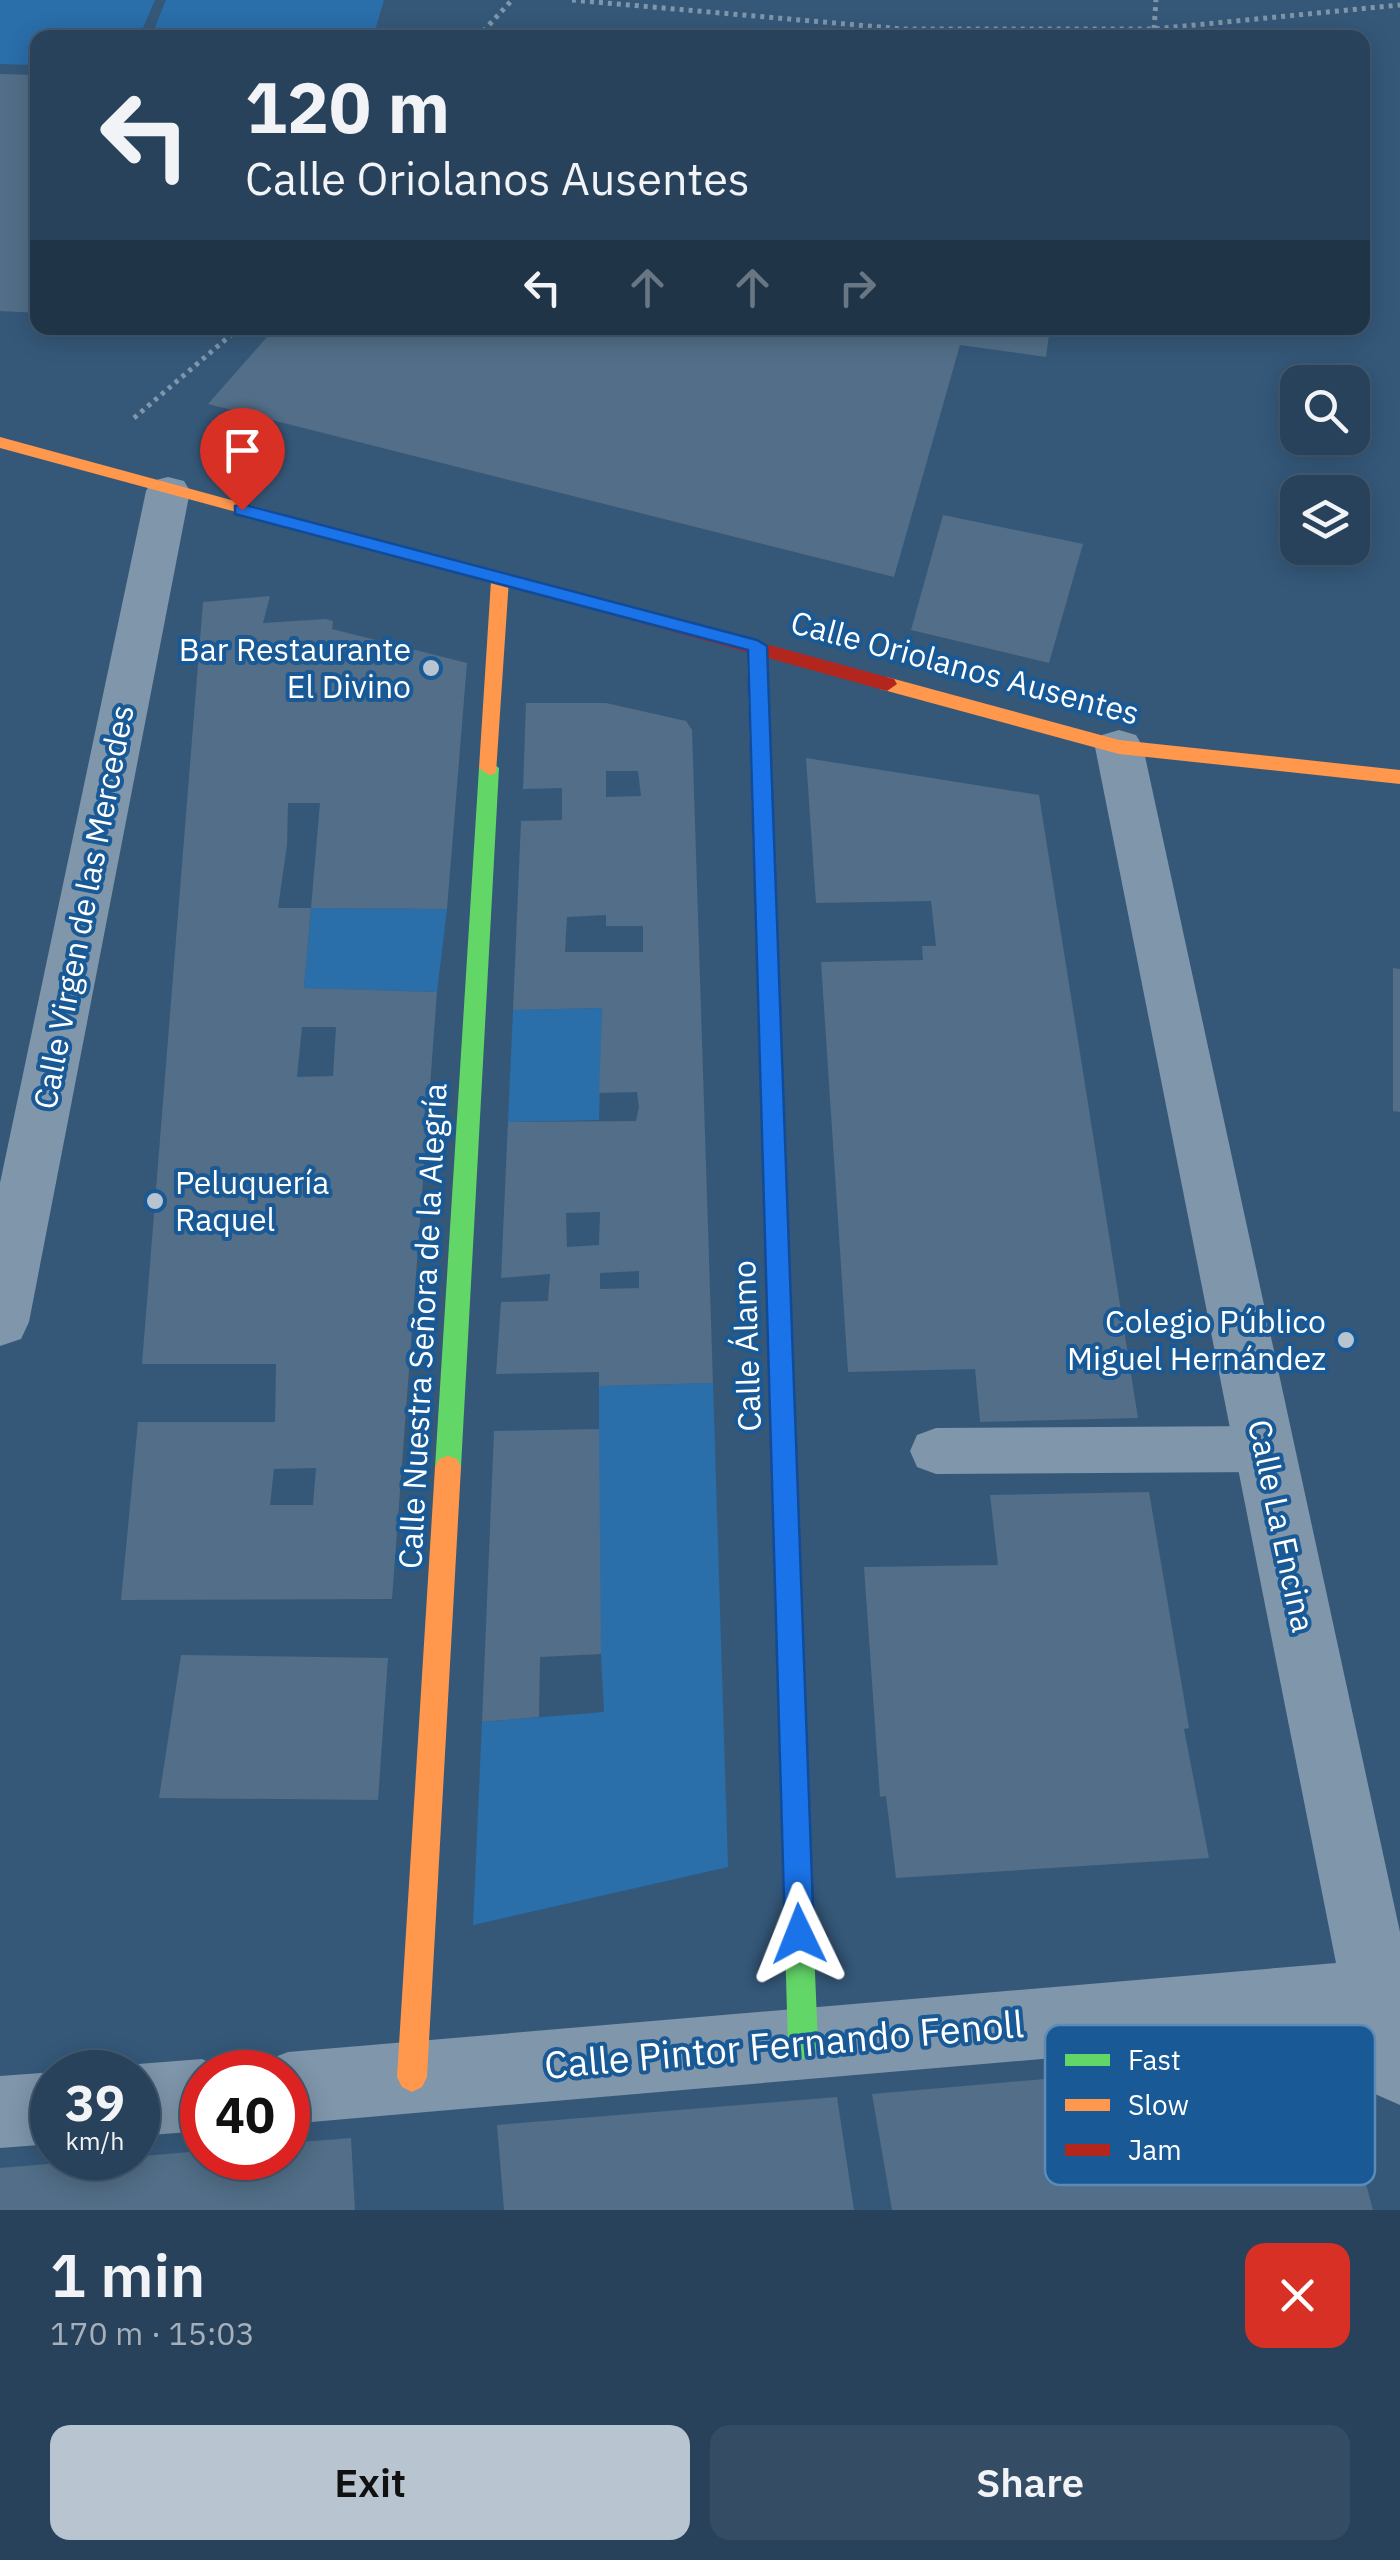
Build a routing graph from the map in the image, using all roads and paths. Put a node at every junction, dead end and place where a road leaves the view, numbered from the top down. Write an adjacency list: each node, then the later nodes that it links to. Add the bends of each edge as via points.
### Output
1 (512, 0): 6 (path)
2 (572, 0): 5 (path, via 902,29)
3 (1156, 0): 5 (path)
4 (1400, 5): 5 (path)
5 (1154, 29)
6 (484, 30)
7 (231, 335): 9 (path)
8 (0, 442): 9 (street, Calle Oriolanos Ausentes)
9 (82, 463): 10 (street, Calle Oriolanos Ausentes)
10 (168, 491): 11 (street, Calle Oriolanos Ausentes); 15 (street, Calle Virgen de las Mercedes)
11 (500, 578): 12 (street, Calle Oriolanos Ausentes); 21 (street, Calle Nuestra Señora de la Alegría)
12 (757, 646): 13 (street, Calle Oriolanos Ausentes); 19 (street, Calle Álamo)
13 (1119, 747): 14 (street, Calle Oriolanos Ausentes); 16 (street, Calle La Encina)
14 (1400, 777)
15 (0, 1322)
16 (1265, 1449): 17 (lane); 18 (street, Calle La Encina)
17 (936, 1451)
18 (1389, 1993): 19 (street, Calle Pintor Fernando Fenoll); 20 (street, Calle La Encina)
19 (804, 2044): 21 (street, Calle Pintor Fernando Fenoll)
20 (1400, 2069)
21 (412, 2077): 22 (street, Calle Pintor Fernando Fenoll)
22 (310, 2086)
23 (30, 2110): 24 (street)
24 (0, 2112)

